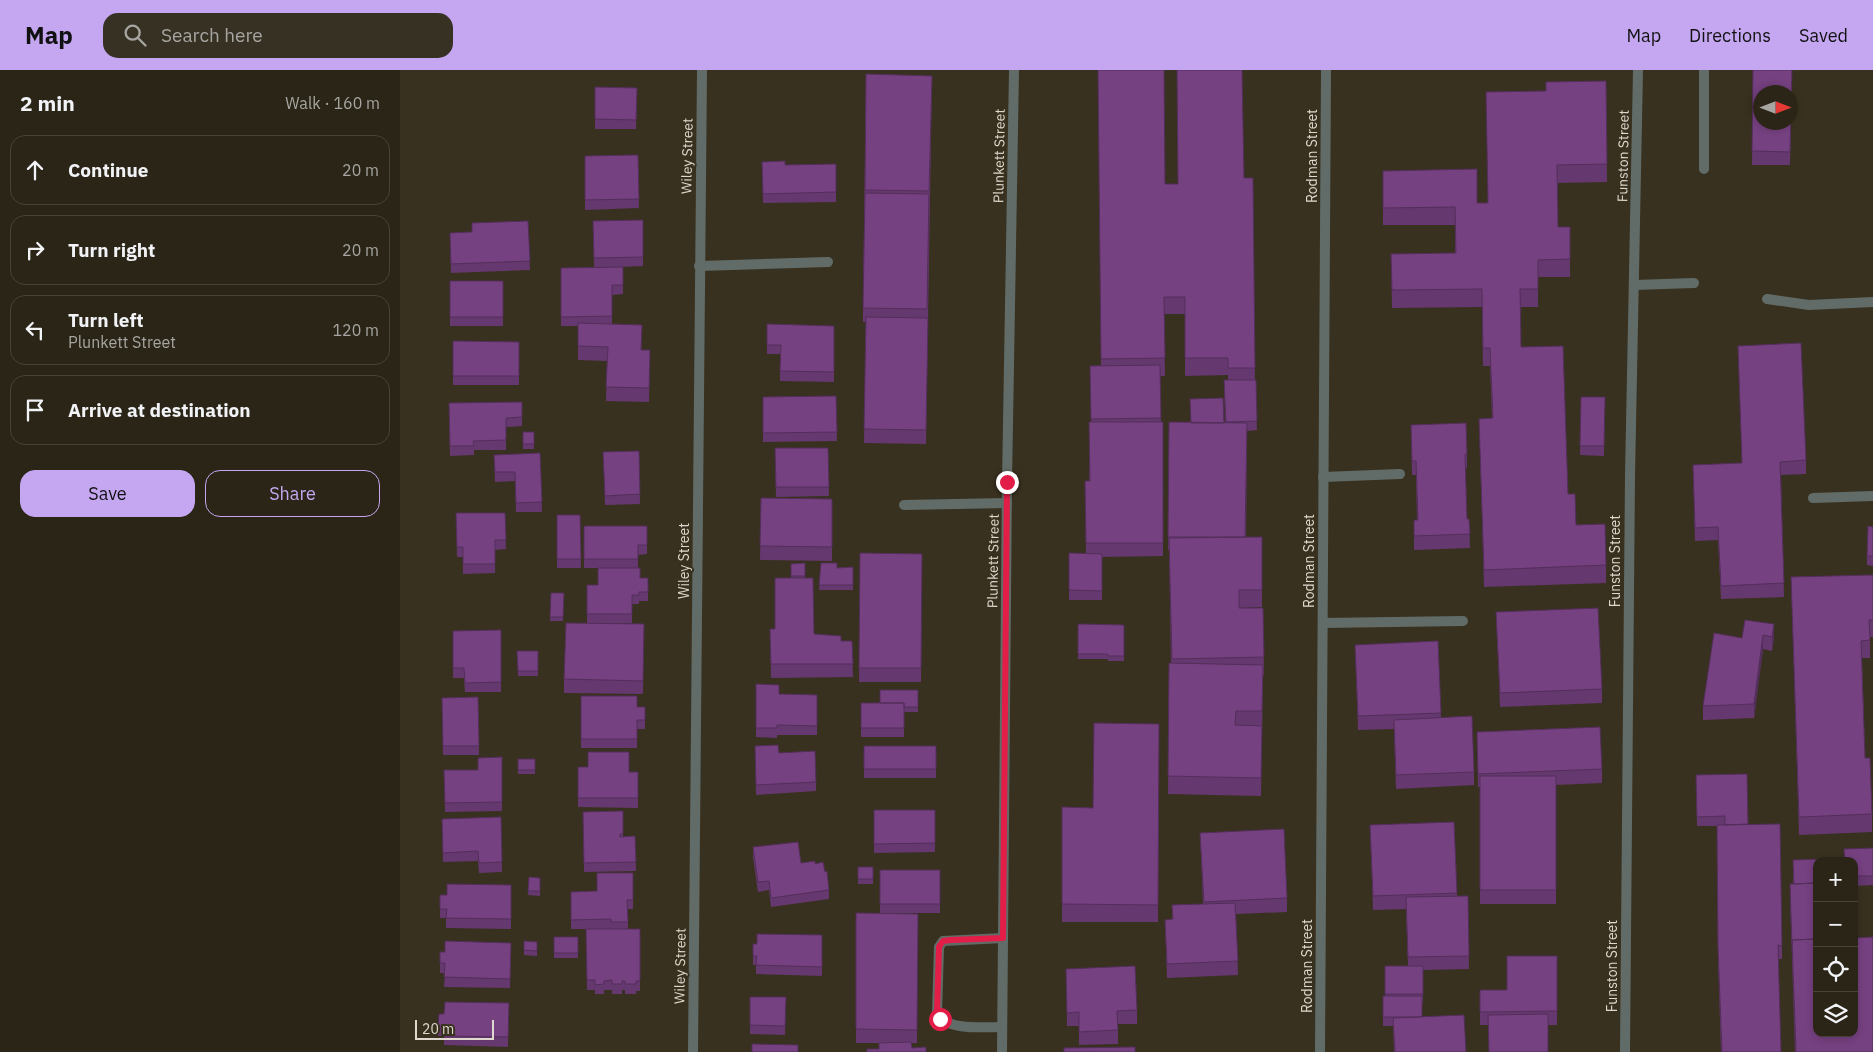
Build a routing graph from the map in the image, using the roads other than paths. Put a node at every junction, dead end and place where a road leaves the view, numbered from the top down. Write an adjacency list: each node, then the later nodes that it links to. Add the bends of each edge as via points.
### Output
1 (702, 70): 8 (street, Wiley Street)
2 (1014, 70): 17 (street, Plunkett Street)
3 (1326, 70): 14 (street, Rodman Street)
4 (1638, 70): 10 (street, Funston Street)
5 (1704, 70): 6 (street)
6 (1704, 168)
7 (828, 262): 8 (street)
8 (699, 266): 23 (street, Wiley Street)
9 (1694, 283): 10 (street)
10 (1634, 285): 26 (street, Funston Street)
11 (1767, 300): 12 (street, via 1809,305)
12 (1873, 302)
13 (1400, 474): 14 (street)
14 (1324, 477): 20 (street, Rodman Street)
15 (1873, 496): 16 (street)
16 (1813, 498)
17 (1007, 503): 18 (street); 21 (street, Plunkett Street)
18 (904, 505)
19 (1463, 621): 20 (street)
20 (1323, 623): 25 (street, Rodman Street)
21 (1003, 938): 22 (street, Plunkett Street); 22 (street, via 943,941 939,947 937,1014 948,1023)
22 (1002, 1027): 24 (street, Plunkett Street)
23 (693, 1052)
24 (1002, 1052)
25 (1320, 1052)
26 (1625, 1052)

